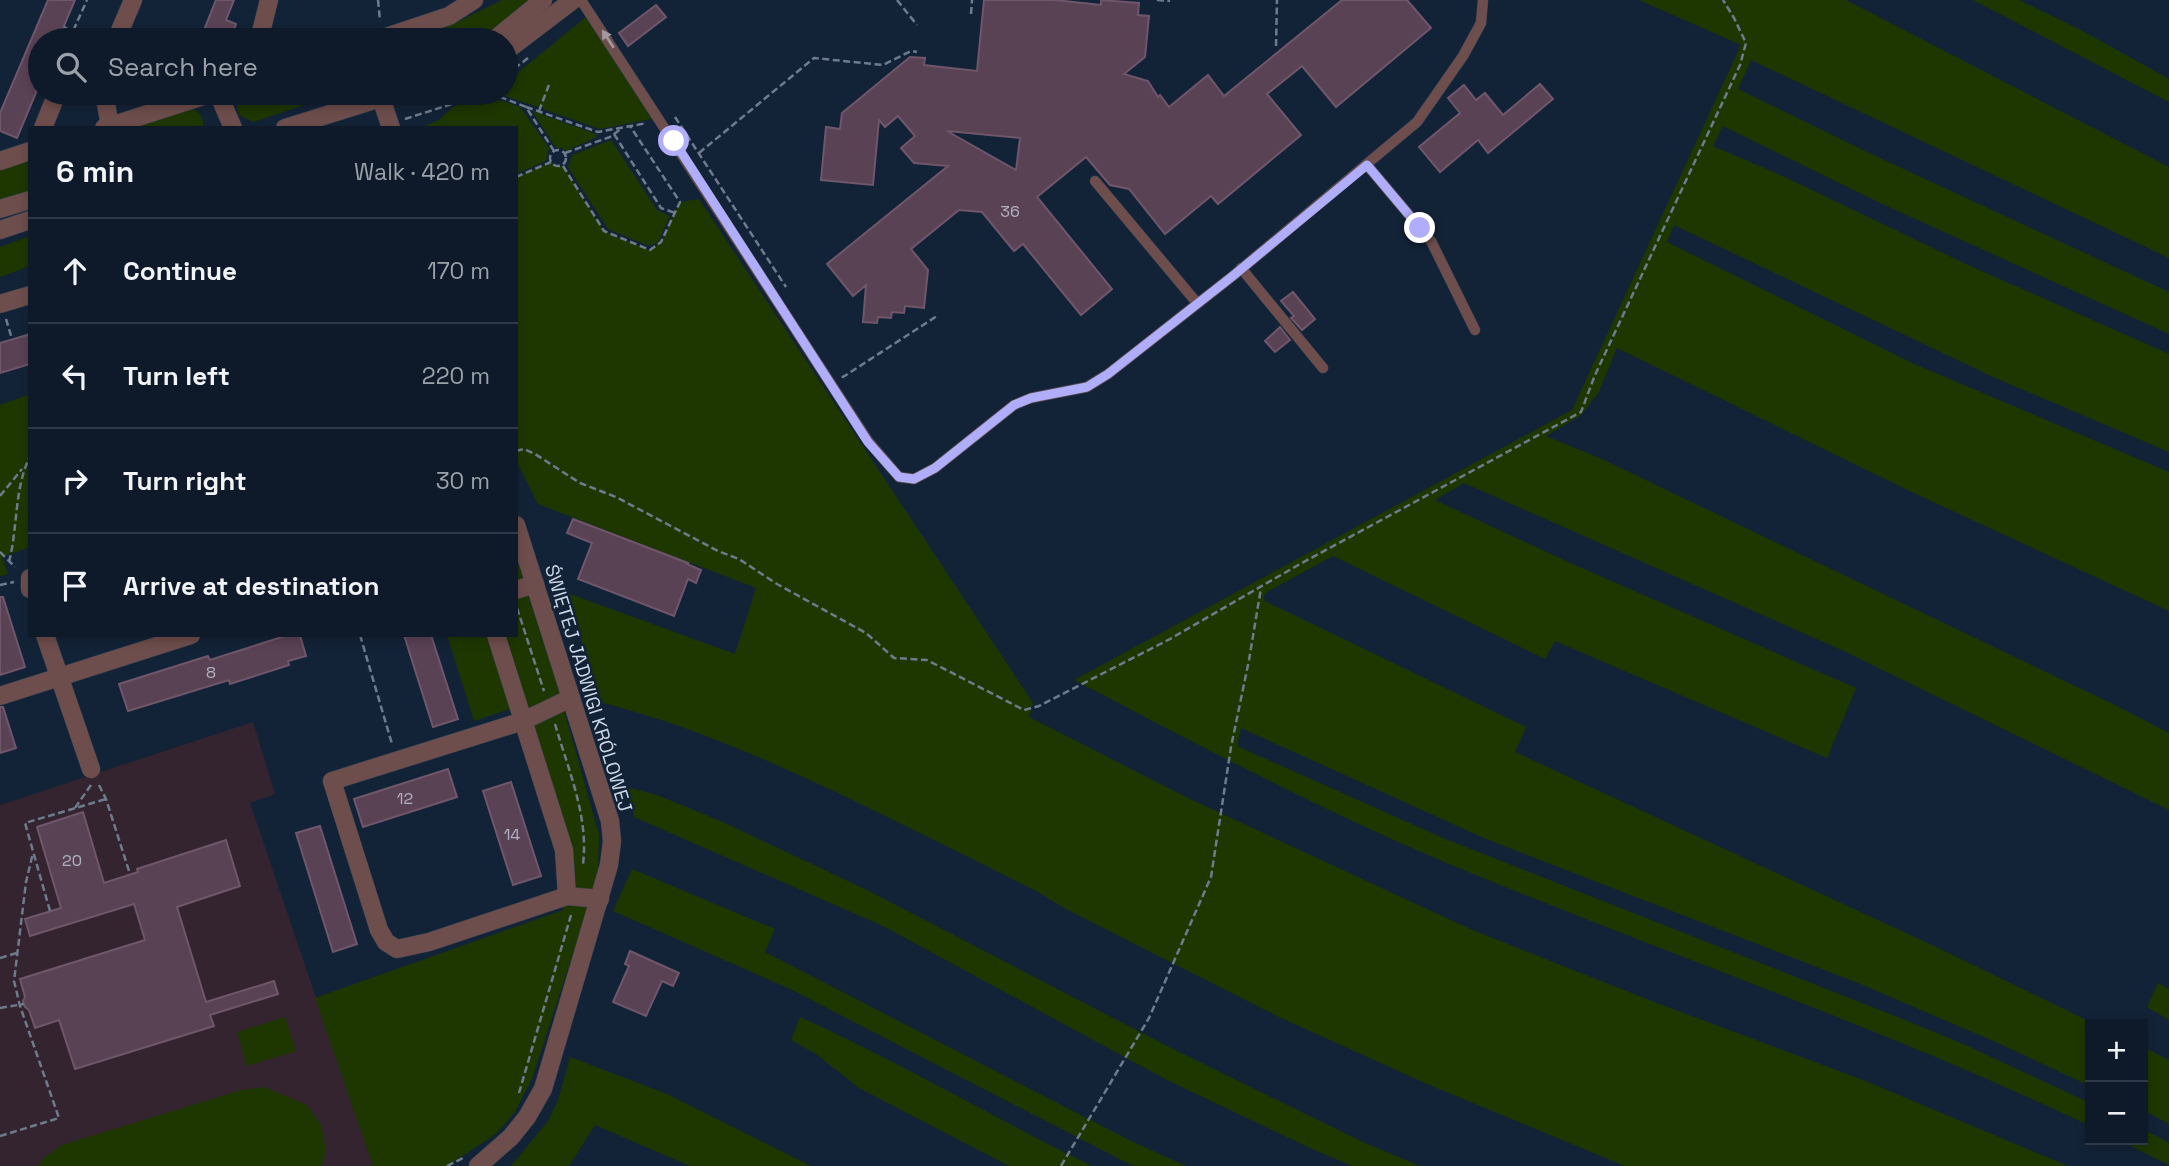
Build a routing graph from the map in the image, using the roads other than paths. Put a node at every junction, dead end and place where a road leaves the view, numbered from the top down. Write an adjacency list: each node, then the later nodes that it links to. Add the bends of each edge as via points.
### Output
1 (133, 0): 8 (street)
2 (269, 0): 9 (street)
3 (474, 0): 10 (street, via 449,16)
4 (543, 0): 11 (street)
5 (573, 0): 12 (street)
6 (581, 0): 35 (lane, one-way to 6, via 1087,387 1014,405 935,468 914,479 899,477 868,442)
7 (1483, 0): 27 (lane, via 1481,23 1417,122)
8 (121, 28)
9 (262, 28)
10 (414, 28)
11 (509, 28)
12 (518, 42)
13 (52, 105): 20 (street)
14 (105, 105): 21 (street)
15 (176, 105): 22 (street)
16 (223, 105): 23 (street)
17 (357, 105): 24 (street)
18 (391, 105): 19 (street)
19 (396, 124)
20 (44, 126)
21 (107, 126)
22 (110, 126)
23 (232, 126)
24 (291, 126)
25 (28, 152): 26 (street)
26 (0, 161)
27 (1367, 165): 33 (lane); 37 (lane, via 1431,241)
28 (1095, 181): 35 (lane)
29 (28, 201): 30 (street)
30 (0, 209)
31 (28, 221): 32 (street)
32 (0, 230)
33 (1241, 268): 35 (lane); 38 (lane)
34 (28, 296): 36 (street)
35 (1197, 303)
36 (2, 307)
37 (1475, 330)
38 (1323, 368)
39 (518, 536): 40 (street, ŚWIĘTEJ JADWIGI KRÓLOWEJ)
40 (535, 584): 41 (street); 47 (street, ŚWIĘTEJ JADWIGI KRÓLOWEJ)
41 (518, 589)
42 (46, 637): 45 (street)
43 (185, 637): 45 (street)
44 (497, 637): 48 (street)
45 (59, 676): 46 (street); 49 (street)
46 (0, 696)
47 (571, 698): 48 (street); 51 (street, ŚWIĘTEJ JADWIGI KRÓLOWEJ, via 610,821 612,841)
48 (523, 721): 50 (street, via 564,850); 50 (street, via 332,781 379,930 397,949)
49 (91, 769)
50 (567, 896): 51 (street)
51 (600, 899): 52 (street, ŚWIĘTEJ JADWIGI KRÓLOWEJ, via 543,1089 511,1137)
52 (478, 1166)

